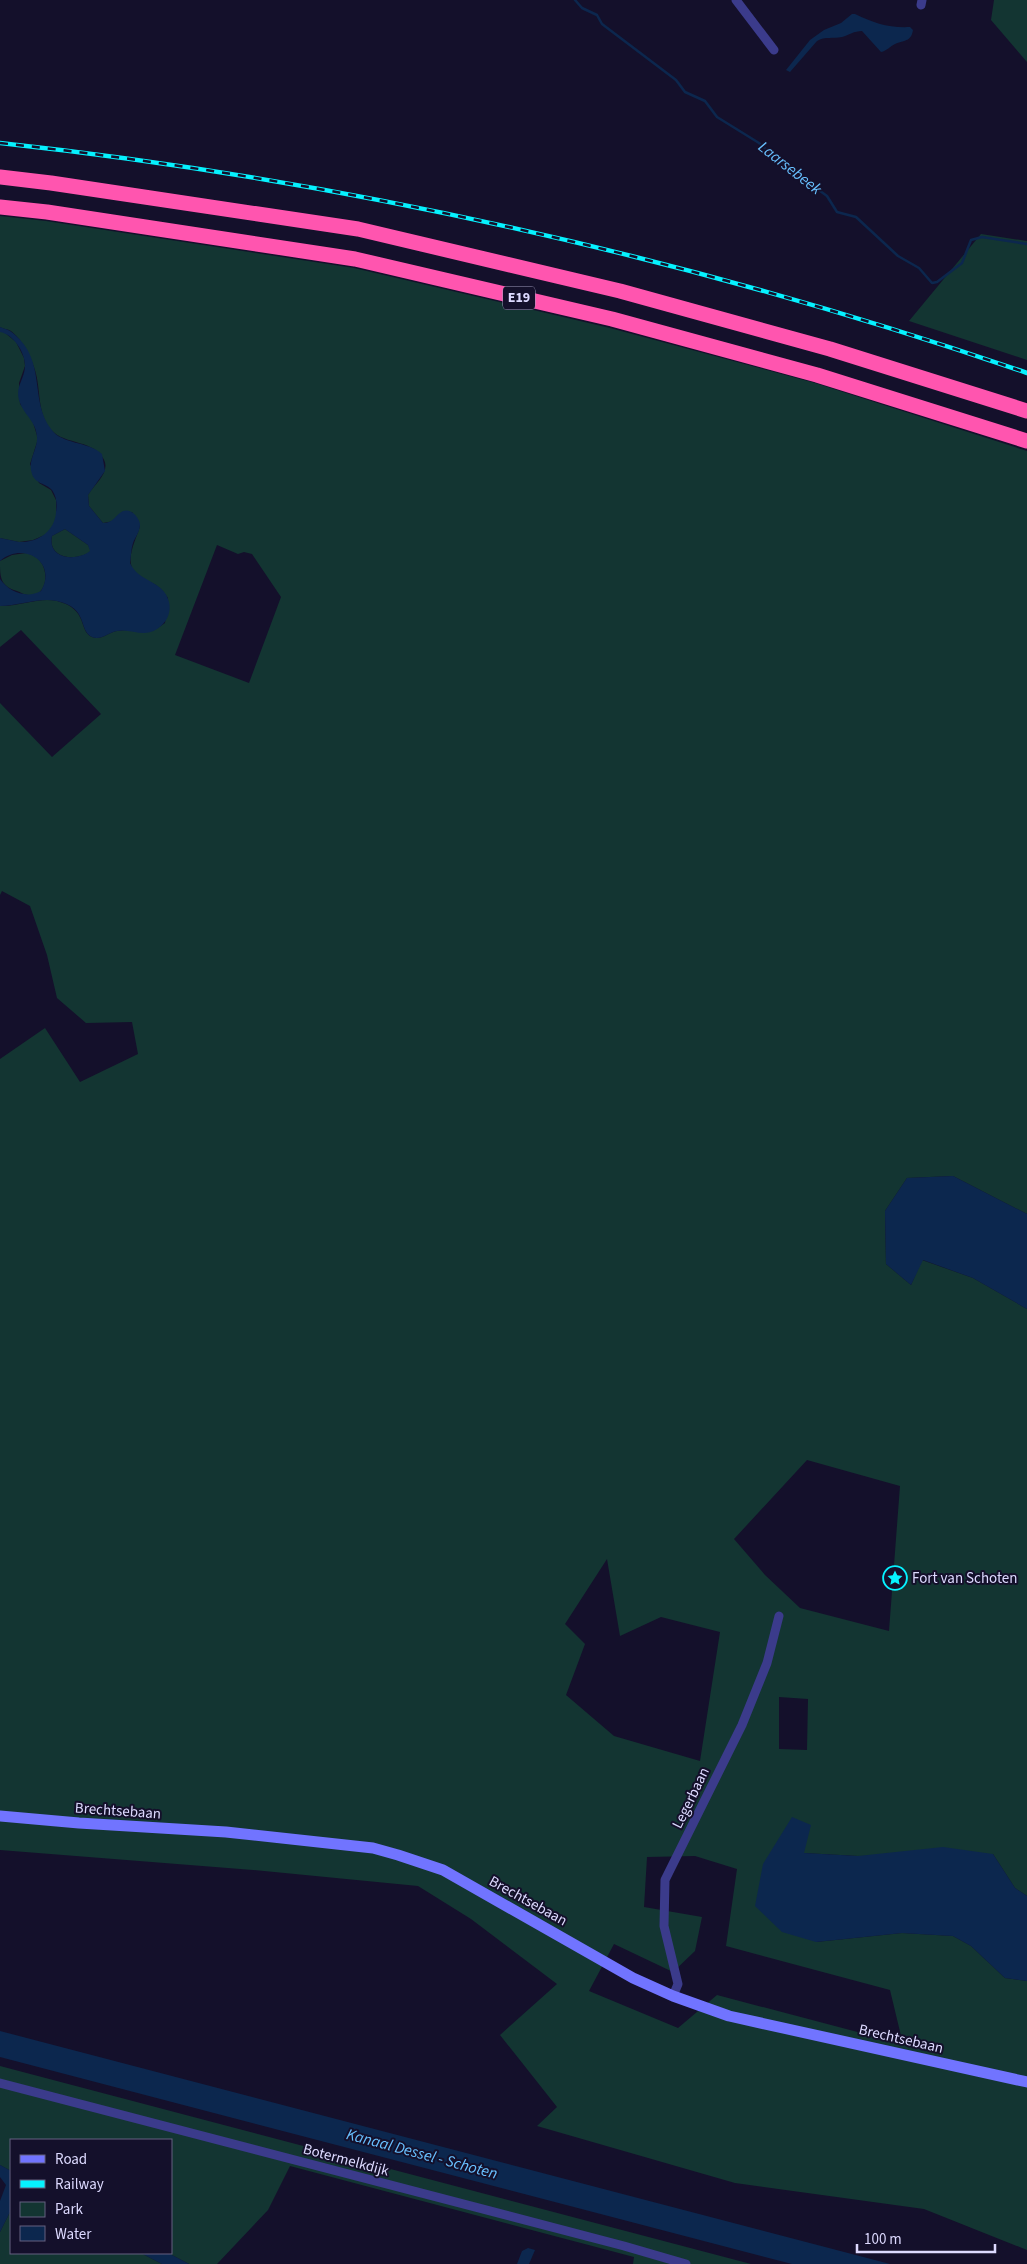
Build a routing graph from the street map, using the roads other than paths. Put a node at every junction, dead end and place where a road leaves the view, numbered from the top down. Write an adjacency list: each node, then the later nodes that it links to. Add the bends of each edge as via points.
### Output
1 (736, 0): 2 (street)
2 (774, 50)
3 (0, 177): 5 (highway, E19, via 358,229 620,291 830,349)
4 (0, 207): 6 (highway, E19, via 365,262 612,319 817,375)
5 (1027, 411)
6 (1027, 441)
7 (779, 1616): 9 (street, Legerbaan, via 767,1663 749,1709 665,1880 664,1926 678,1984)
8 (0, 1816): 9 (main road, Brechtsebaan, via 226,1832 373,1848 443,1870 634,1978)
9 (673, 1996): 10 (main road, Brechtsebaan, via 729,2016)
10 (1027, 2082)
11 (0, 2083): 12 (street, Botermelkdijk)
12 (686, 2264)

